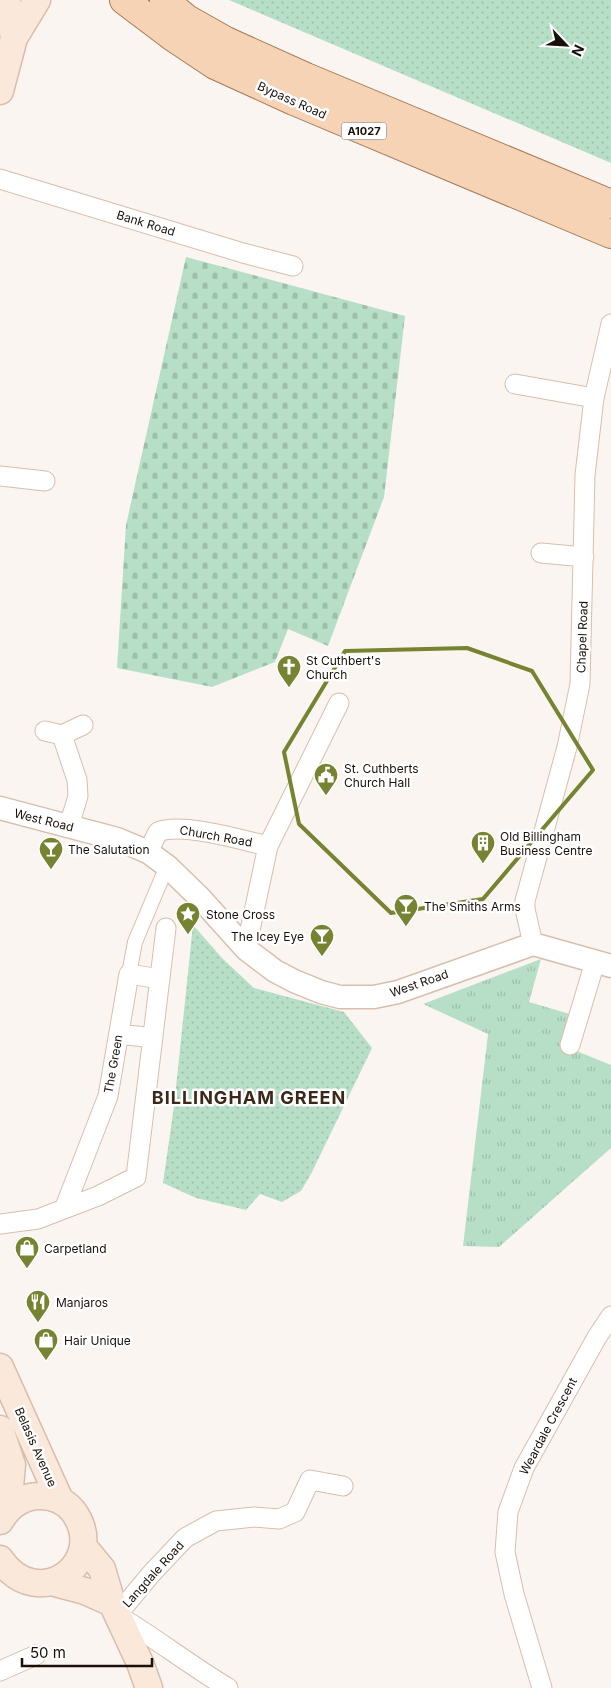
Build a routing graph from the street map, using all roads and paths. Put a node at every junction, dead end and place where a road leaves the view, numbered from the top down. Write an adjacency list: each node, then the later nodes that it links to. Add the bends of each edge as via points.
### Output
1 (7, 0): 5 (main road)
2 (37, 0): 5 (main road)
3 (124, 0): 9 (main road, Bypass Road / A1027, via 215,65)
4 (164, 0): 8 (main road, A1027, via 187,19 235,45)
5 (14, 38): 6 (main road)
6 (0, 91)
7 (0, 178): 10 (street, Bank Road)
8 (611, 204)
9 (611, 234)
10 (293, 266)
11 (611, 324): 13 (street, Chapel Road)
12 (515, 384): 13 (street)
13 (594, 398): 17 (street, Chapel Road, via 585,475)
14 (0, 476): 15 (street)
15 (45, 481)
16 (541, 553): 17 (street)
17 (584, 557): 26 (street, Chapel Road, via 580,684 567,747 525,901)
18 (339, 702): 22 (street, Church Road)
19 (83, 725): 21 (street, via 53,733 77,780 78,796)
20 (0, 808): 21 (street, West Road)
21 (69, 826): 23 (street, West Road, via 117,839)
22 (268, 846): 23 (street, Church Road, via 185,828 158,832); 27 (street, Church Road)
23 (148, 852): 24 (street, West Road)
24 (167, 866): 27 (street, West Road); 29 (street, The Green, via 135,942)
25 (166, 928): 30 (street)
26 (533, 944): 27 (street, West Road, via 398,992 374,997 321,992 275,971); 28 (street)
27 (246, 948)
28 (603, 964): 33 (street)
29 (129, 974): 30 (street); 31 (street, The Green)
30 (160, 979): 32 (street)
31 (119, 1034): 32 (street); 34 (street, The Green, via 108,1096)
32 (154, 1038): 34 (street, via 136,1177 98,1196)
33 (570, 1045)
34 (65, 1207): 35 (street, via 38,1219)
35 (0, 1224)
36 (611, 1316): 53 (street, Weardale Crescent, via 524,1468 508,1512 505,1552)
37 (0, 1367): 39 (main road, Belasis Avenue)
38 (0, 1429): 40 (main road, Belasis Avenue)
39 (38, 1453): 40 (street); 42 (main road, Belasis Avenue)
40 (6, 1467): 43 (main road, Belasis Avenue)
41 (343, 1486): 48 (street, Langdale Road, via 310,1480 296,1512 279,1519 254,1517 216,1521 185,1538)
42 (60, 1500): 43 (main road, Belasis Avenue, via 32,1496 19,1500); 44 (main road, Belasis Avenue, via 79,1519)
43 (4, 1515)
44 (83, 1546): 47 (main road, via 72,1569); 48 (main road, via 102,1569)
45 (0, 1559): 46 (main road, via 8,1570)
46 (9, 1579): 47 (main road)
47 (51, 1582): 48 (main road, via 85,1591)
48 (114, 1609): 51 (main road); 52 (street)
49 (36, 1655): 50 (street)
50 (0, 1671)
51 (149, 1688)
52 (228, 1688)
53 (542, 1688)

